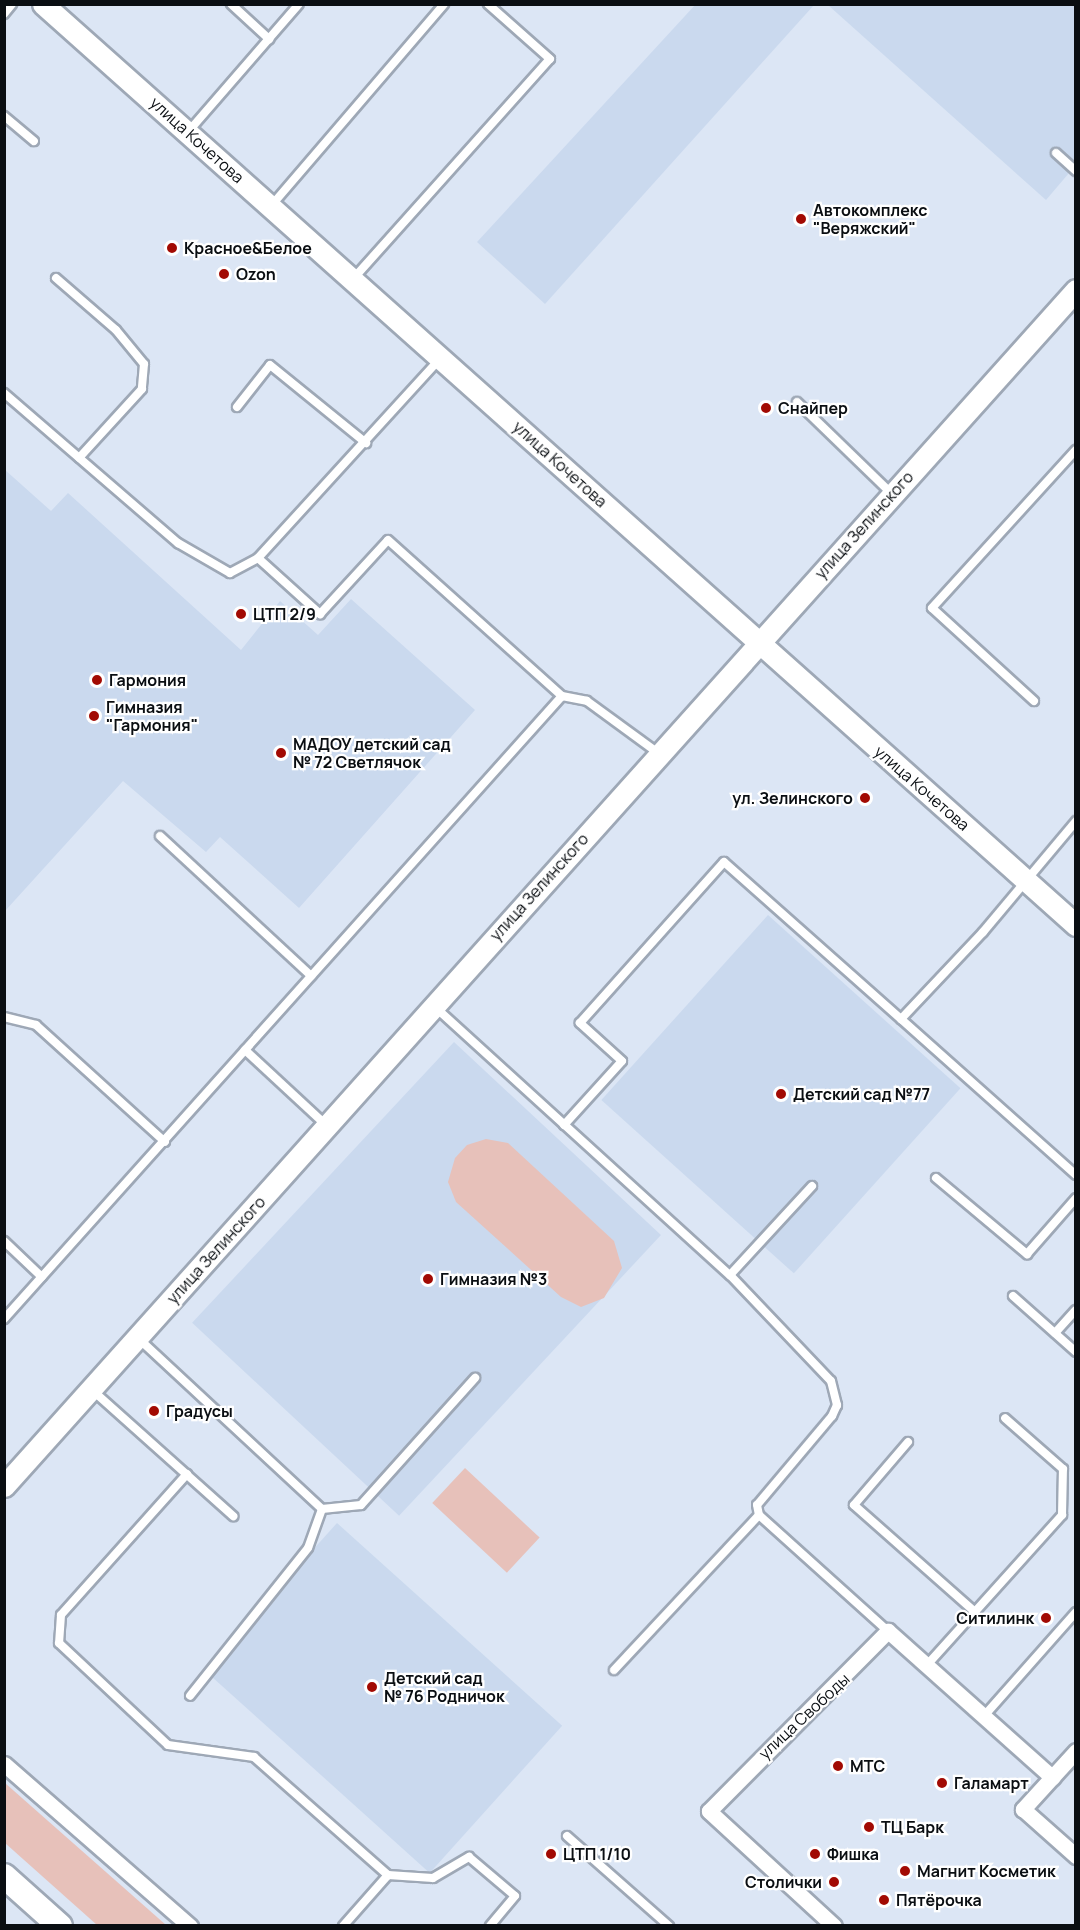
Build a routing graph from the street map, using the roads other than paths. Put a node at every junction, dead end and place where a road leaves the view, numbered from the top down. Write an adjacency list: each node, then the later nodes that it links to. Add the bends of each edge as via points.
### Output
1 (12, 4): 7 (lane)
2 (231, 4): 8 (lane)
3 (299, 4): 8 (lane)
4 (444, 4): 14 (lane)
5 (488, 4): 16 (lane, via 550,59)
6 (47, 6): 10 (street, улица Кочетова)
7 (4, 14)
8 (269, 39): 10 (lane)
9 (4, 116): 11 (lane)
10 (188, 132): 14 (street, улица Кочетова)
11 (34, 141)
12 (1056, 153): 13 (lane)
13 (1076, 171)
14 (271, 206): 16 (street, улица Кочетова)
15 (56, 278): 24 (lane, via 116,330 144,364 142,388)
16 (350, 282): 18 (street, улица Кочетова)
17 (1076, 290): 25 (street, улица Зелинского)
18 (441, 358): 22 (lane); 27 (street, улица Кочетова)
19 (4, 393): 24 (lane)
20 (797, 402): 25 (lane)
21 (237, 407): 22 (lane, via 270,365)
22 (366, 443): 26 (lane)
23 (1076, 450): 29 (lane, via 932,608)
24 (79, 458): 26 (lane, via 213,567 230,573)
25 (892, 494): 27 (street, улица Зелинского)
26 (258, 558): 28 (lane, via 320,614 388,540)
27 (757, 644): 30 (street, улица Зелинского); 33 (street, улица Кочетова)
28 (562, 696): 30 (lane, via 587,700); 35 (lane)
29 (1034, 701)
30 (658, 753): 36 (street, улица Зелинского)
31 (1076, 821): 33 (lane)
32 (160, 836): 35 (lane)
33 (1027, 880): 34 (street, улица Кочетова); 38 (lane)
34 (1076, 925)
35 (311, 976): 39 (lane)
36 (434, 1006): 40 (lane); 41 (street, улица Зелинского)
37 (4, 1017): 42 (lane, via 36,1025)
38 (901, 1019): 40 (lane, via 724,862 580,1023 622,1061); 43 (lane)
39 (245, 1050): 41 (lane); 42 (lane)
40 (564, 1125): 48 (lane)
41 (327, 1126): 54 (street, улица Зелинского)
42 (165, 1142): 49 (lane)
43 (1076, 1175)
44 (936, 1178): 46 (lane, via 1027,1254)
45 (812, 1186): 48 (lane)
46 (1076, 1198)
47 (4, 1241): 49 (lane)
48 (730, 1275): 63 (lane, via 836,1391 832,1416 759,1497)
49 (42, 1277): 52 (lane)
50 (1013, 1296): 53 (lane)
51 (1076, 1310): 53 (lane)
52 (4, 1318)
53 (1055, 1333): 55 (lane)
54 (137, 1337): 57 (street, улица Зелинского); 62 (lane)
55 (1076, 1352)
56 (475, 1378): 62 (lane, via 361,1505)
57 (91, 1389): 60 (lane); 61 (street, улица Зелинского)
58 (1005, 1418): 65 (lane, via 1064,1469 1062,1515)
59 (908, 1442): 65 (lane, via 854,1504)
60 (187, 1474): 64 (lane); 77 (lane, via 61,1615 59,1643 168,1745 254,1757)
61 (4, 1486)
62 (322, 1509): 70 (lane, via 308,1548)
63 (759, 1515): 67 (lane); 69 (lane)
64 (233, 1516)
65 (975, 1612): 68 (lane)
66 (1076, 1612): 71 (lane)
67 (888, 1631): 68 (street); 84 (street, улица Свободы, via 709,1811)
68 (927, 1665): 71 (street)
69 (614, 1670)
70 (190, 1696)
71 (984, 1716): 74 (street)
72 (1076, 1751): 74 (street)
73 (4, 1764): 80 (street)
74 (1052, 1777): 76 (street, via 1023,1809)
75 (567, 1836): 83 (lane)
76 (1076, 1856)
77 (388, 1875): 81 (lane); 82 (lane, via 433,1878 469,1857 515,1896)
78 (4, 1876): 79 (main road)
79 (51, 1923)
80 (190, 1926)
81 (344, 1926)
82 (490, 1926)
83 (669, 1926)
84 (834, 1926)

